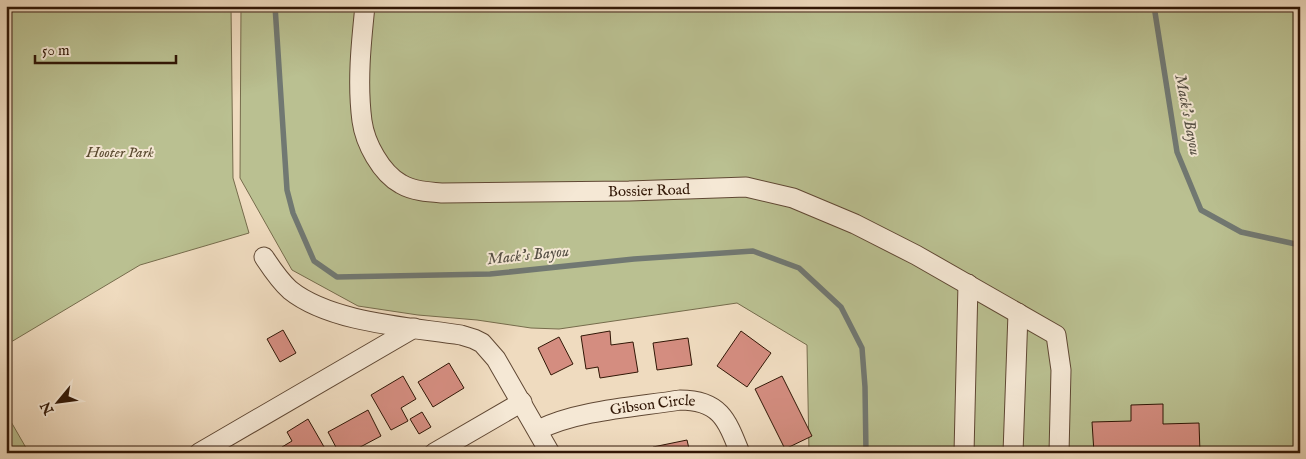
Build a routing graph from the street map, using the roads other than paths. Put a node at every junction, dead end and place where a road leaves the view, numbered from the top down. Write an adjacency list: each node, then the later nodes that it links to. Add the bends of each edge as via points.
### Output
1 (365, 6): 3 (street, Bossier Road, via 360,71 362,122 374,155 391,178 402,185 442,193 629,192 746,187 793,198 855,224)
2 (264, 257): 5 (street, via 292,291 322,308 359,319)
3 (968, 284): 4 (street, Bossier Road); 12 (street)
4 (1018, 313): 13 (street); 14 (street, Bossier Road, via 1056,335 1061,370)
5 (414, 328): 6 (street, via 461,335 482,343 496,359); 8 (street)
6 (522, 402): 7 (street); 9 (street)
7 (538, 430): 10 (street); 11 (street, Gibson Circle, via 577,416 692,400 717,409 726,420)
8 (199, 453)
9 (434, 453)
10 (550, 453)
11 (740, 453)
12 (964, 453)
13 (1013, 453)
14 (1059, 453)

